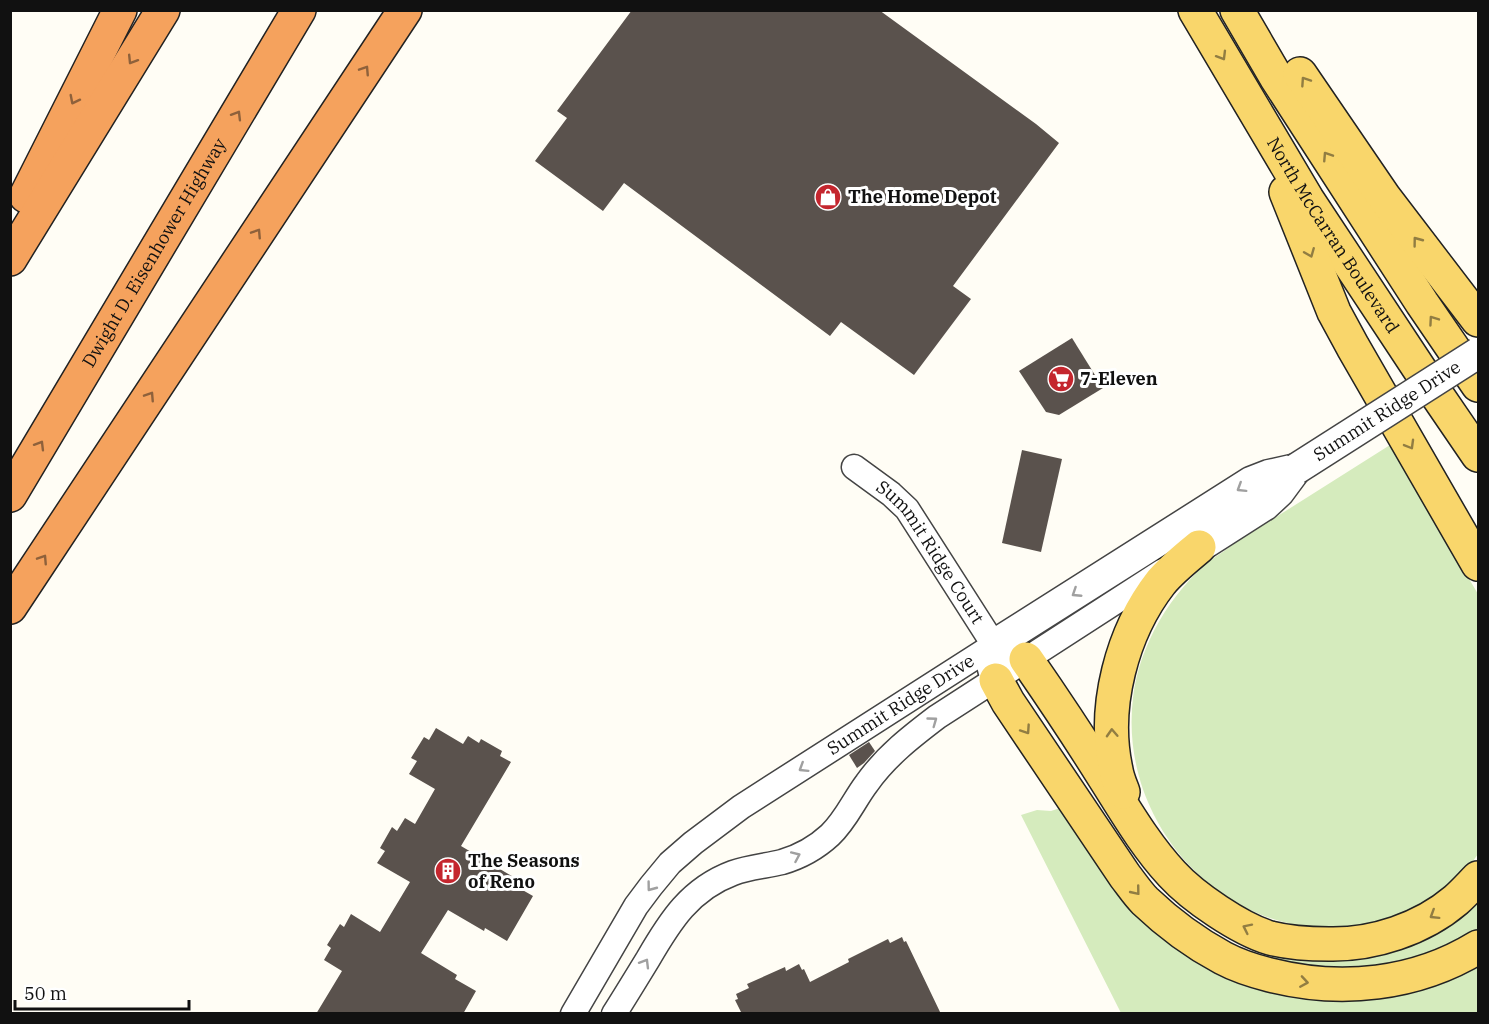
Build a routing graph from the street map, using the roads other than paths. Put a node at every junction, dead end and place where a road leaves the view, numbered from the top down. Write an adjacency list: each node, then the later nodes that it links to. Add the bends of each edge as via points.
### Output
1 (120, 10): 9 (highway, one-way to 9)
2 (163, 10): 10 (highway, one-way to 10)
3 (299, 10): 17 (highway, Dwight D. Eisenhower Highway, one-way to 3)
4 (405, 10): 20 (highway, one-way to 4)
5 (1195, 10): 8 (main road, North McCarran Boulevard, one-way to 8)
6 (1238, 10): 13 (main road, North McCarran Boulevard, one-way to 6, via 1276,77)
7 (1257, 10): 11 (main road, one-way to 7, via 1384,197)
8 (1249, 102): 14 (main road, North McCarran Boulevard, via 1308,199); 19 (main road, one-way to 19, via 1334,312)
9 (10, 228)
10 (10, 259)
11 (1479, 320)
12 (1479, 353): 16 (street, Summit Ridge Drive, bridge)
13 (1479, 385)
14 (1479, 455)
15 (854, 467): 21 (street, Summit Ridge Court, via 907,509)
16 (1296, 469): 18 (street, Summit Ridge Drive, via 1265,505); 21 (street, Summit Ridge Drive, one-way to 21, via 1251,482)
17 (10, 495)
18 (1199, 548): 22 (street, Summit Ridge Drive); 24 (main road, one-way to 18, via 1124,796 1116,771 1111,721 1114,692 1121,661 1148,602 1162,581)
19 (1479, 564)
20 (10, 607)
21 (994, 645): 22 (street, via 1013,649); 23 (street, via 991,661); 27 (street, Summit Ridge Drive, one-way to 27, via 741,807 670,863 636,906)
22 (1026, 659): 23 (street, Summit Ridge Drive); 24 (main road)
23 (996, 680): 26 (main road, one-way to 26, via 1137,892 1166,920 1224,958 1251,970 1314,984 1369,984 1422,973); 28 (street, Summit Ridge Drive, one-way to 23, via 666,928 698,892 732,874 783,861 816,846 830,835 879,767 899,747 937,717)
24 (1151, 847): 25 (main road, one-way to 24, via 1455,901 1402,932 1338,945 1303,944 1270,938 1225,916 1173,875)
25 (1479, 878)
26 (1479, 947)
27 (573, 1014)
28 (614, 1014)

